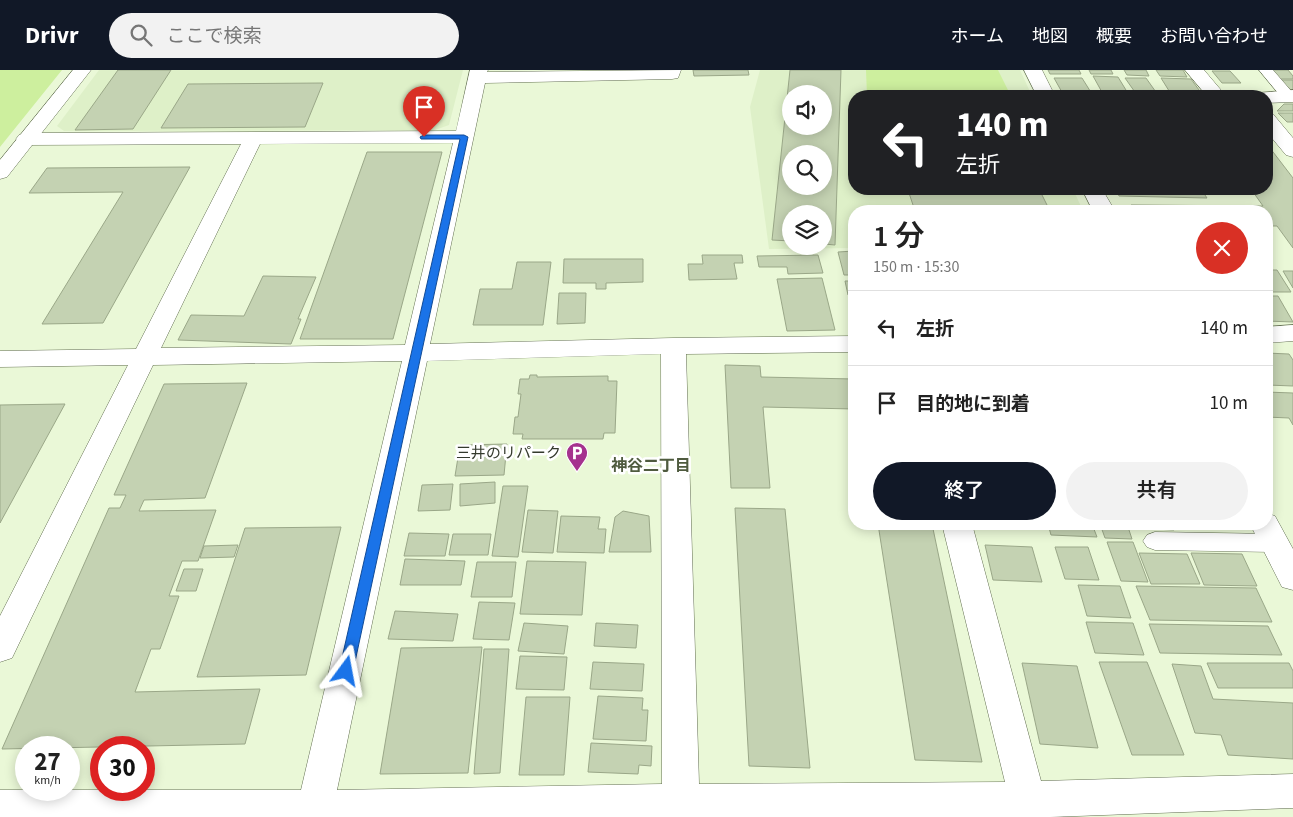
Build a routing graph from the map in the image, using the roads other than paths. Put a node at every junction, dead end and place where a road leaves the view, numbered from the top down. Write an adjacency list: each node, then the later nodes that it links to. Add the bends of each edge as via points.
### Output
1 (82, 70): 13 (street)
2 (672, 70): 6 (street, via 672,74)
3 (1034, 70): 7 (street)
4 (1194, 70): 8 (street)
5 (1266, 70): 9 (lane)
6 (478, 74): 12 (street)
7 (1043, 90)
8 (1212, 90)
9 (1290, 96): 10 (street)
10 (1273, 97)
11 (1273, 127): 15 (street)
12 (464, 137): 14 (street); 21 (street)
13 (26, 139): 14 (street); 16 (street)
14 (253, 139): 22 (street)
15 (1293, 151)
16 (0, 173)
17 (1293, 334): 18 (street)
18 (1273, 335)
19 (848, 344): 20 (street)
20 (673, 346): 21 (street); 32 (street)
21 (417, 353): 22 (street); 33 (street)
22 (146, 356): 23 (street); 28 (street)
23 (0, 359)
24 (960, 530): 31 (street)
25 (1270, 533): 26 (lane); 27 (street)
26 (1155, 541)
27 (1293, 578)
28 (0, 648)
29 (1293, 791): 31 (street)
30 (0, 807): 33 (street)
31 (1031, 808): 32 (street)
32 (681, 809): 33 (street)
33 (314, 813)

